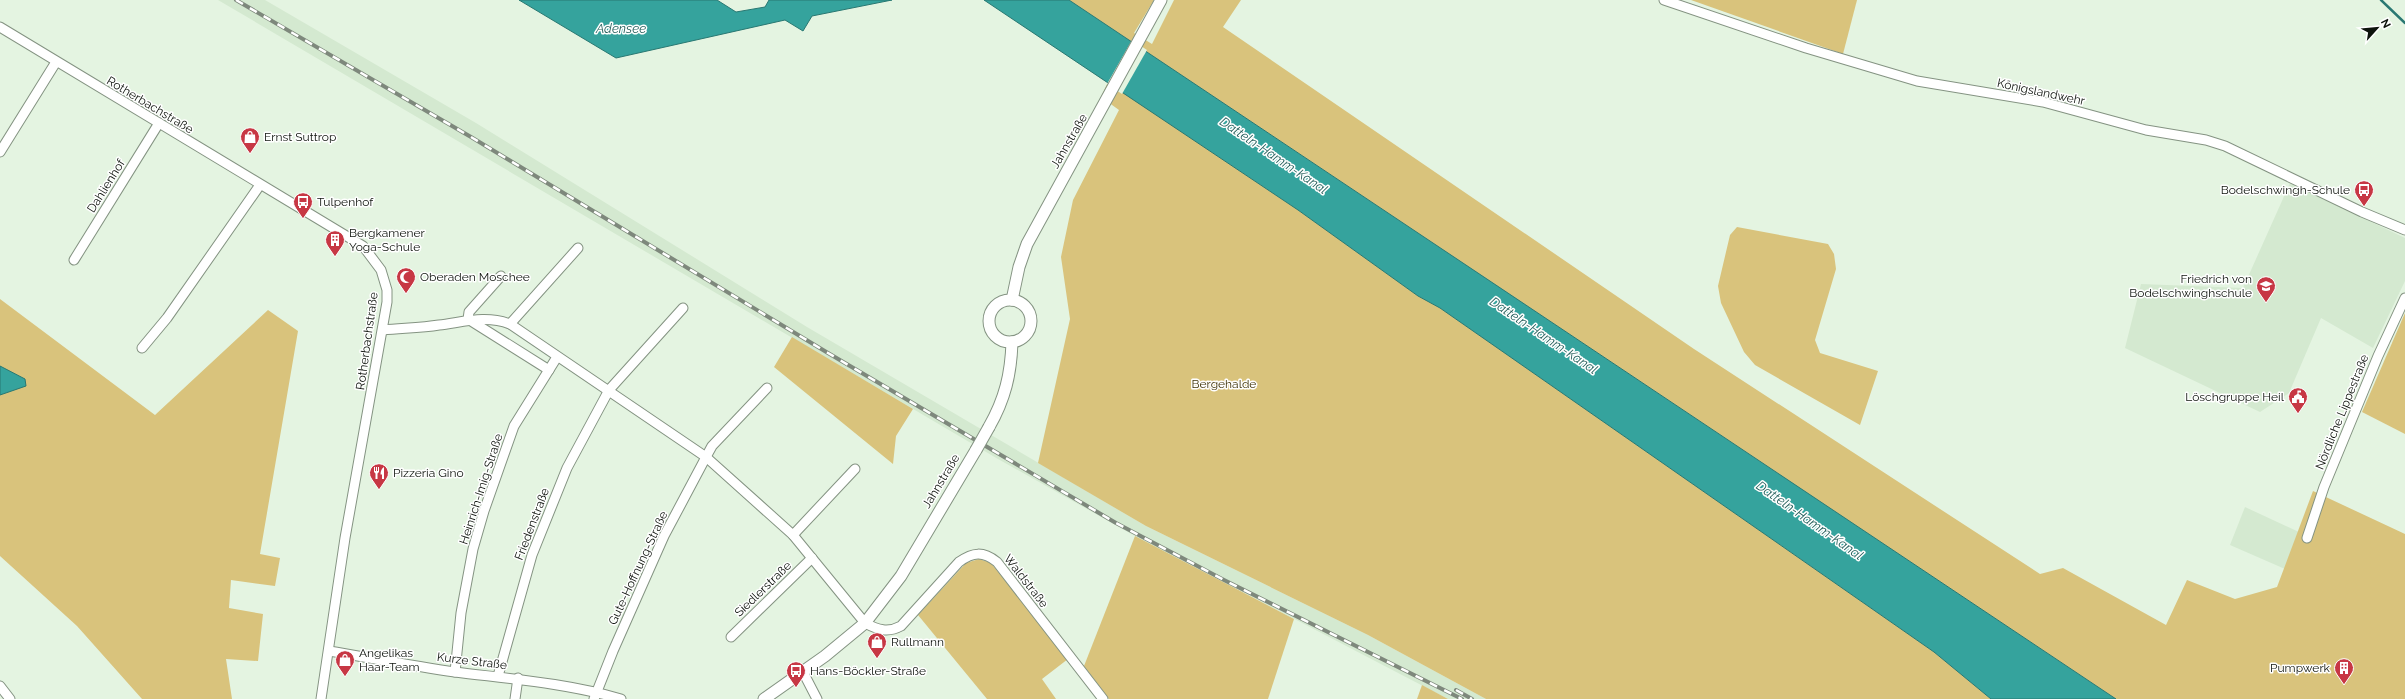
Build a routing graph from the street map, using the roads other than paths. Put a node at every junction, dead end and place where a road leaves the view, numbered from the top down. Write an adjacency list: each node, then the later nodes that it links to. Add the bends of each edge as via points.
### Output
1 (1161, 0): 12 (main road, Jahnstraße, via 1027,244)
2 (1664, 0): 8 (street, Königslandwehr, via 1791,43 1917,81 2043,102 2146,130 2206,140 2225,146)
3 (0, 27): 4 (street, Rotherbachstraße)
4 (56, 62): 5 (street, Rotherbachstraße); 6 (street)
5 (159, 124): 7 (street, Rotherbachstraße); 10 (street, Dahlienhof)
6 (0, 152)
7 (260, 185): 17 (street, Rotherbachstraße, via 351,238 370,253 381,270 387,290); 19 (street, via 167,318)
8 (2405, 230)
9 (578, 248): 16 (street)
10 (74, 260)
11 (501, 276): 15 (street, via 469,312)
12 (1012, 300): 18 (main road, via 1028,310 1031,324 1023,339); 18 (main road, via 1000,303 991,313 990,319 995,336 1000,340)
13 (2405, 300): 27 (street, Nördliche Lippestraße, via 2378,356 2336,458)
14 (682, 308): 23 (street)
15 (468, 319): 16 (street, via 499,320); 17 (street, via 440,325); 21 (street)
16 (510, 324): 20 (street)
17 (383, 330): 31 (street, Rotherbachstraße, via 345,538)
18 (1012, 342): 29 (main road, Jahnstraße, bridge, via 1007,386 1000,407 901,576)
19 (142, 348)
20 (557, 357): 21 (street, Heinrich-Imig-Straße); 23 (street)
21 (549, 370): 32 (street, Heinrich-Imig-Straße, via 514,426 484,511 461,613)
22 (767, 388): 24 (street, via 712,446)
23 (609, 390): 24 (street); 34 (street, Friedenstraße, via 567,468 549,510 523,584)
24 (706, 457): 26 (street); 37 (street, Gute-Hoffnung-Straße, via 664,536)
25 (855, 469): 26 (street)
26 (793, 535): 28 (street)
27 (2307, 538)
28 (812, 558): 29 (street); 30 (street, Siedlerstraße)
29 (866, 623): 33 (main road, Jahnstraße); 44 (street, Waldstraße, via 880,630 901,626 959,562 969,555 982,553 997,562)
30 (731, 637)
31 (328, 651): 32 (street, Kurze Straße); 39 (street, Rotherbachstraße)
32 (455, 672): 34 (street, Kurze Straße)
33 (803, 672): 42 (main road, Jahnstraße); 43 (street)
34 (498, 676): 35 (street, Kurze Straße)
35 (518, 678): 37 (street, Kurze Straße); 40 (street, Kurze Straße)
36 (0, 686): 38 (street)
37 (595, 696): 41 (street, Kurze Straße)
38 (10, 699)
39 (321, 699)
40 (514, 699)
41 (621, 699)
42 (764, 699)
43 (817, 699)
44 (1103, 699)

